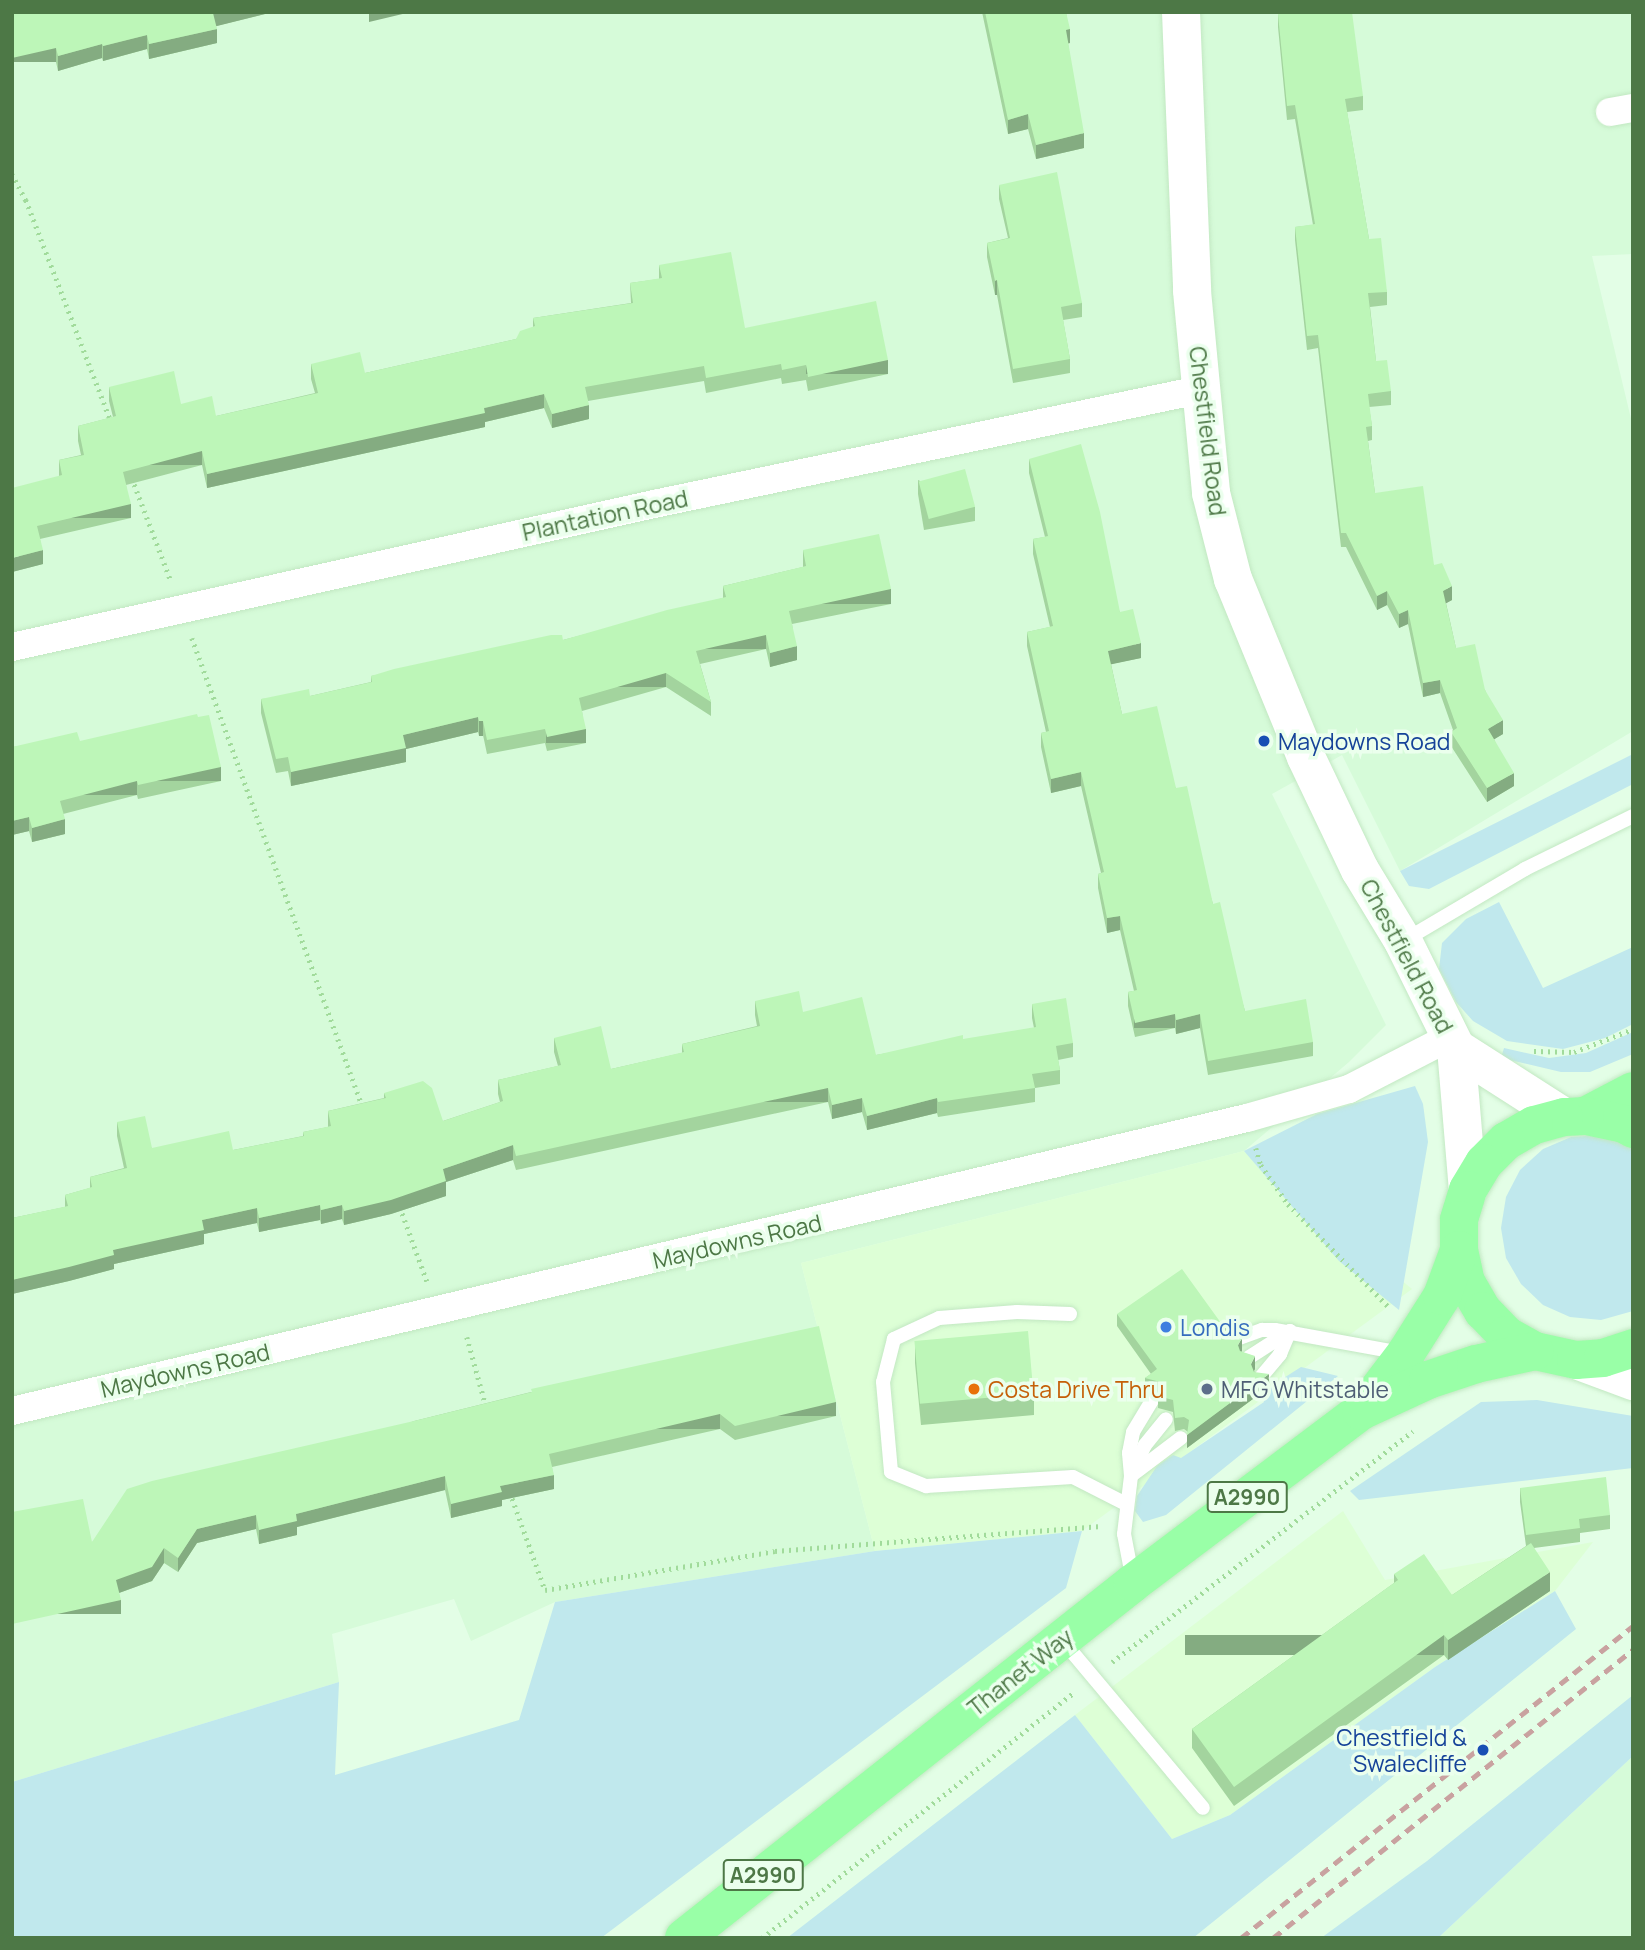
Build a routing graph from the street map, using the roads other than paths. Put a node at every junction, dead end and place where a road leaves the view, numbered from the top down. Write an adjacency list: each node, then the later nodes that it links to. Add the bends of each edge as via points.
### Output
1 (1181, 12): 2 (street, Chestfield Road)
2 (1199, 390): 3 (street, Plantation Road, via 654,504); 5 (street, Chestfield Road, via 1211,493 1233,579 1306,757 1360,870)
3 (12, 647)
4 (1633, 816): 5 (lane, via 1525,869)
5 (1404, 941): 6 (street, Chestfield Road)
6 (1453, 1043): 8 (street, Chestfield Road); 10 (street, Chestfield Road); 23 (street, Maydowns Road, via 1349,1089 1247,1118)
7 (1633, 1091): 8 (main road)
8 (1575, 1116): 9 (main road); 10 (main road, via 1534,1125 1506,1141 1484,1163)
9 (1633, 1129)
10 (1468, 1191): 11 (main road, via 1460,1220)
11 (1459, 1250): 15 (main road, Thanet Way / A2990, via 1442,1296); 17 (main road, via 1466,1282 1483,1311 1506,1335)
12 (1070, 1314): 28 (lane, via 1017,1312 939,1318 894,1339 883,1382 891,1472 926,1486 1073,1477)
13 (1290, 1331): 14 (lane, via 1262,1330); 15 (lane, via 1348,1345); 18 (lane); 20 (lane, via 1280,1354)
14 (1234, 1340)
15 (1411, 1344): 24 (main road, Thanet Way / A2990)
16 (1633, 1348): 19 (main road)
17 (1535, 1351): 19 (main road); 24 (main road, Thanet Way / A2990, via 1428,1380)
18 (1248, 1358)
19 (1576, 1360): 21 (street)
20 (1261, 1377)
21 (1633, 1381)
22 (1152, 1400): 27 (lane, via 1133,1432)
23 (12, 1411)
24 (1361, 1411): 29 (main road, Thanet Way / A2990)
25 (1166, 1419): 27 (lane, via 1145,1445)
26 (1181, 1438): 27 (lane)
27 (1131, 1476): 28 (lane)
28 (1126, 1504): 29 (lane, via 1125,1534)
29 (1133, 1583): 30 (main road, Thanet Way / A2990)
30 (1061, 1639): 31 (lane); 32 (main road, Thanet Way / A2990)
31 (1203, 1808)
32 (684, 1938)

